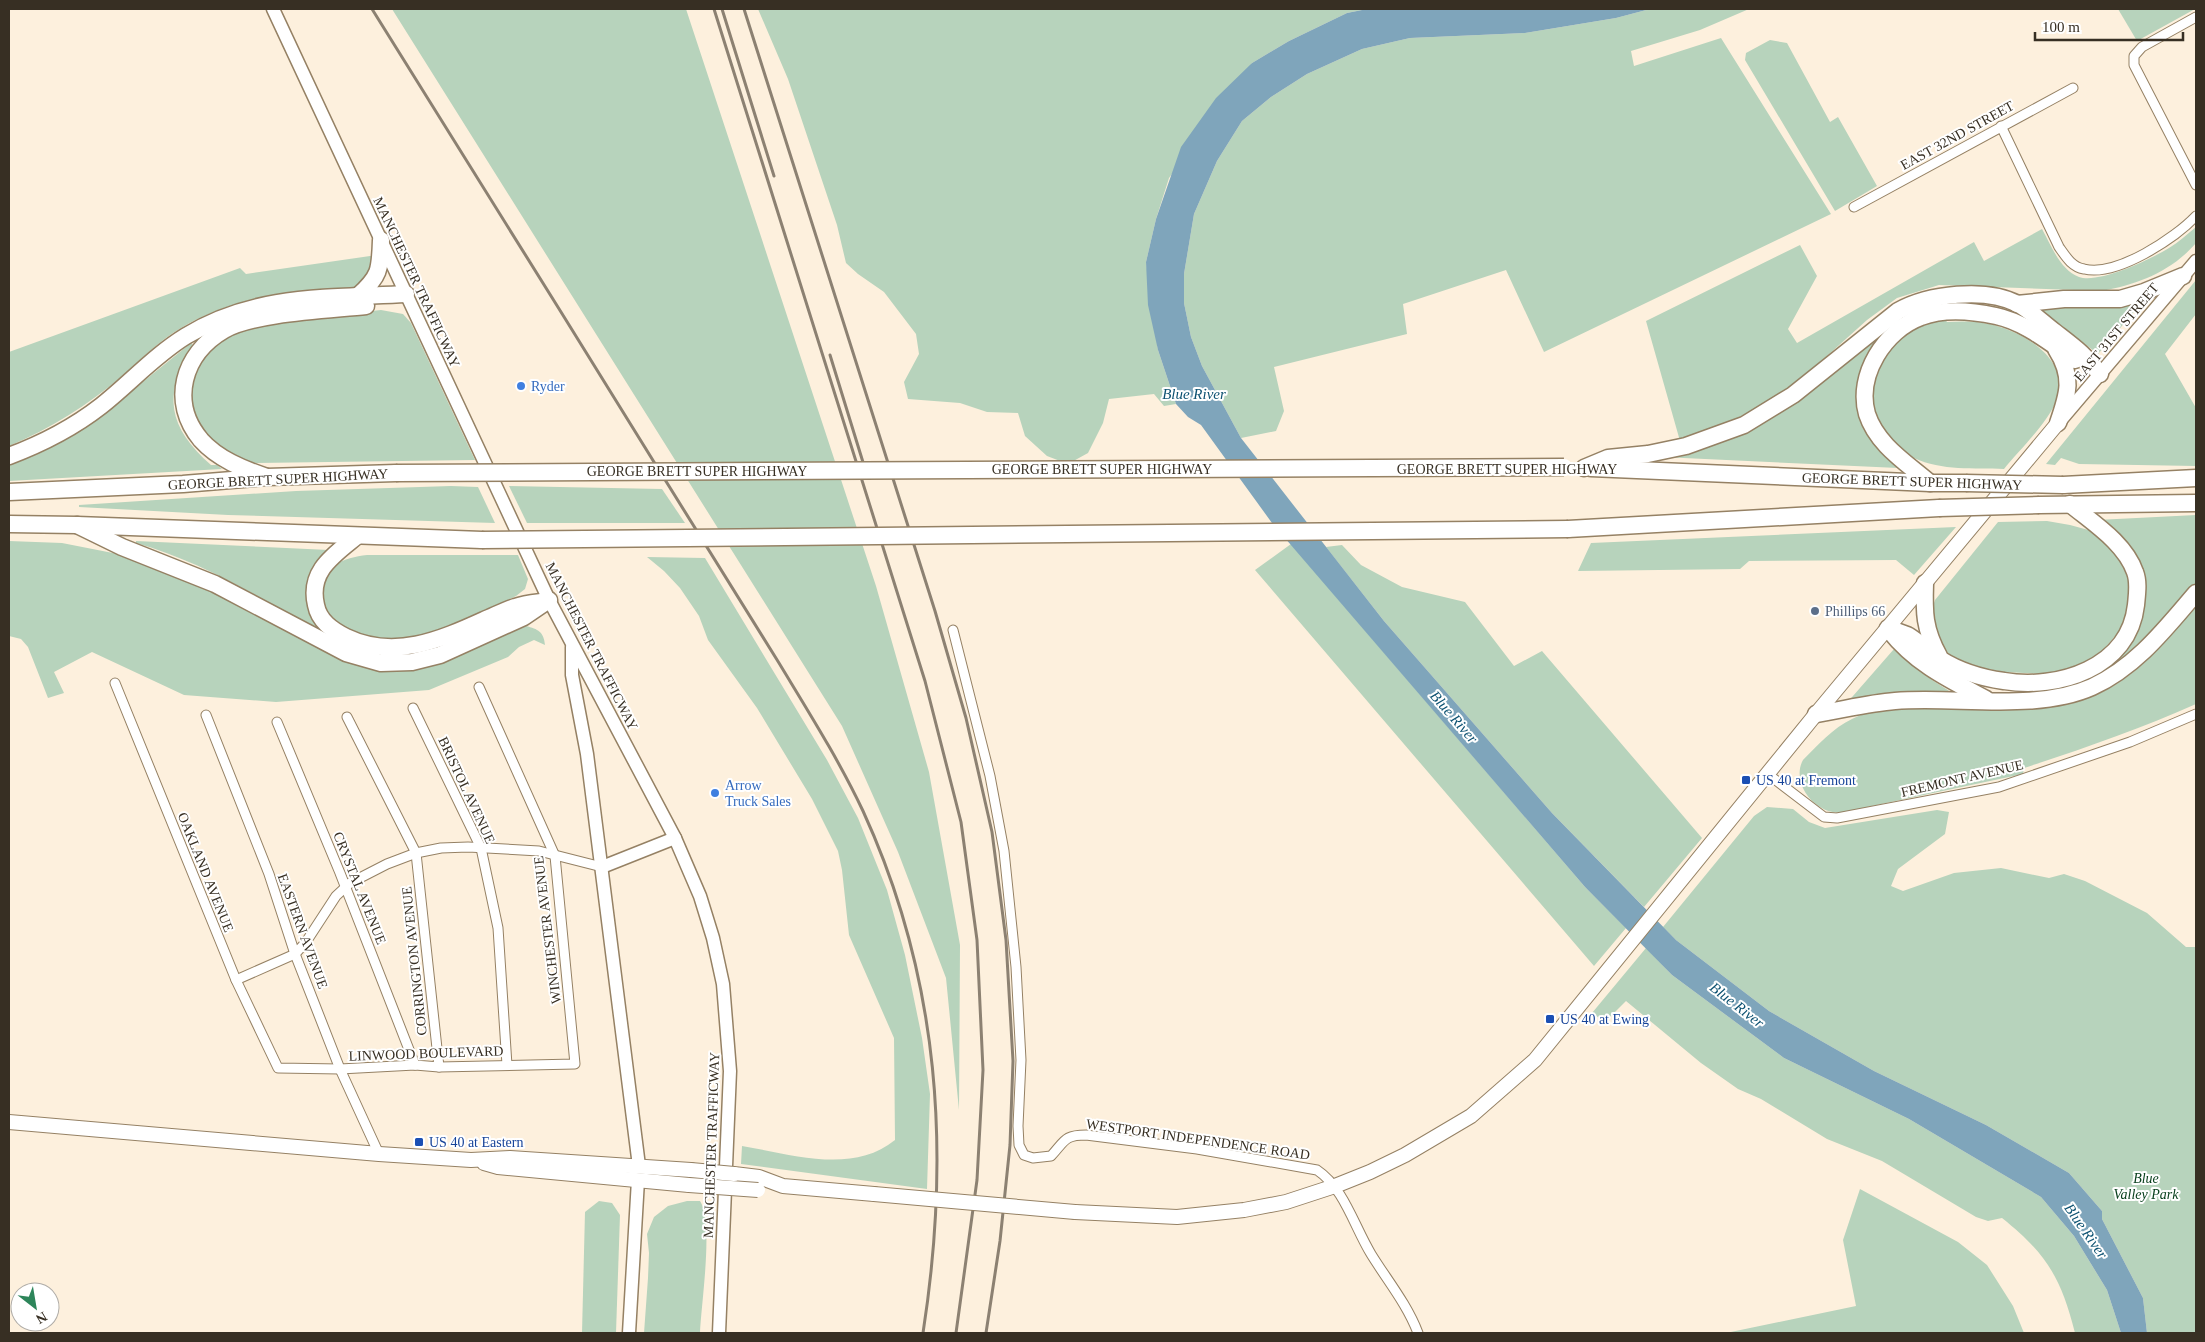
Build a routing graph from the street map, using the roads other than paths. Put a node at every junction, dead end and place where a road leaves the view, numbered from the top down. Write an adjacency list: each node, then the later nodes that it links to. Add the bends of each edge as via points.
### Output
1 (273, 9): 8 (main road, MANCHESTER TRAFFICWAY)
2 (2196, 17): 5 (street, via 2142,46 2134,56 2134,65)
3 (2073, 88): 4 (street, EAST 32ND STREET)
4 (2001, 126): 6 (street, EAST 32ND STREET); 7 (street, via 2059,247 2069,262 2084,269 2103,269 2160,246)
5 (2196, 185)
6 (1854, 207)
7 (2196, 216)
8 (381, 240): 11 (main road, MANCHESTER TRAFFICWAY); 12 (highway, via 380,267 372,284)
9 (2196, 260): 10 (main road, EAST 31ST STREET)
10 (2183, 276): 13 (highway, via 2120,299 2064,299); 15 (main road, EAST 31ST STREET)
11 (406, 294): 12 (highway); 19 (highway, via 371,305 253,319 225,329 205,344 189,365 183,387 191,424 202,440 221,456); 30 (main road, MANCHESTER TRAFFICWAY)
12 (358, 296): 17 (highway, via 261,305 209,324 169,348 93,412 32,448)
13 (2017, 304): 15 (highway, via 2088,358); 18 (highway, via 1974,295 1930,298 1912,303 1882,322 1793,395 1744,425 1686,446 1608,458)
14 (2055, 347): 15 (highway); 16 (highway, via 2063,360 2069,391); 21 (highway, via 2025,327 1997,316 1942,312 1920,317 1894,334 1877,352 1866,378 1864,398 1868,415 1888,447)
15 (2100, 374): 16 (main road, EAST 31ST STREET)
16 (2058, 423): 28 (main road)
17 (9, 456)
18 (1584, 468): 19 (highway, GEORGE BRETT SUPER HIGHWAY, bridge, via 396,473); 21 (highway, GEORGE BRETT SUPER HIGHWAY)
19 (266, 477): 22 (highway, GEORGE BRETT SUPER HIGHWAY)
20 (2196, 478): 21 (highway, GEORGE BRETT SUPER HIGHWAY, bridge, via 2063,485)
21 (1930, 483)
22 (9, 492)
23 (2196, 503): 24 (highway, GEORGE BRETT SUPER HIGHWAY)
24 (2070, 504): 27 (highway, GEORGE BRETT SUPER HIGHWAY, bridge, via 1939,508 1568,529 482,540); 34 (highway, via 2113,541 2136,572 2135,616 2125,638 2092,669 2064,679 2039,683 1970,674)
25 (9, 524): 26 (highway, GEORGE BRETT SUPER HIGHWAY)
26 (77, 524): 27 (highway, GEORGE BRETT SUPER HIGHWAY); 30 (highway, via 122,548 215,584 346,653 381,663 412,662 440,655 524,617)
27 (357, 536): 30 (highway, via 323,564 315,580 313,596 324,622 353,640 382,647 421,645 441,640 515,607)
28 (1925, 583): 31 (main road); 34 (highway, via 1924,617 1930,640)
29 (2196, 593): 37 (highway, via 2137,657 2092,687 2037,700)
30 (548, 600): 33 (main road, MANCHESTER TRAFFICWAY)
31 (1888, 628): 34 (highway, via 1909,636); 37 (highway, via 1926,667); 39 (main road)
32 (953, 630): 63 (street, WESTPORT INDEPENDENCE ROAD, via 990,776 1004,851 1017,977 1018,1126 1019,1145 1024,1155 1033,1158 1051,1156 1070,1135 1086,1135 1197,1149 1317,1170)
33 (572, 645): 45 (main road, MANCHESTER TRAFFICWAY); 49 (main road, via 572,675 588,754)
34 (1941, 660)
35 (115, 683): 52 (street, OAKLAND AVENUE)
36 (479, 687): 48 (street, WINCHESTER AVENUE)
37 (1989, 700): 39 (highway, via 1895,701)
38 (413, 708): 46 (street, BRISTOL AVENUE)
39 (1816, 714): 44 (main road)
40 (2196, 714): 44 (street, FREMONT AVENUE, via 2130,742 1999,786 1837,818 1824,817)
41 (206, 715): 51 (street, EASTERN AVENUE, via 268,874)
42 (347, 717): 47 (street)
43 (277, 722): 50 (street, CRYSTAL AVENUE)
44 (1769, 775): 63 (main road, via 1535,1060 1471,1116 1405,1155)
45 (675, 838): 49 (main road); 65 (main road, MANCHESTER TRAFFICWAY, via 700,896 713,938 728,1026 730,1118)
46 (481, 848): 47 (street, via 441,848); 48 (street, via 539,851); 54 (street, BRISTOL AVENUE, via 498,928)
47 (416, 853): 50 (street); 56 (street, CORRINGTON AVENUE)
48 (555, 856): 49 (street); 53 (street, WINCHESTER AVENUE)
49 (602, 867): 61 (main road)
50 (345, 887): 51 (street); 55 (street, CRYSTAL AVENUE)
51 (295, 954): 52 (street); 58 (street, EASTERN AVENUE)
52 (236, 980): 57 (street, OAKLAND AVENUE)
53 (575, 1064): 54 (street, LINWOOD BOULEVARD)
54 (507, 1065): 56 (street, LINWOOD BOULEVARD)
55 (415, 1066): 56 (street, LINWOOD BOULEVARD); 58 (street, LINWOOD BOULEVARD)
56 (439, 1067)
57 (278, 1068): 58 (street, LINWOOD BOULEVARD)
58 (340, 1069): 60 (street, EASTERN AVENUE)
59 (9, 1122): 60 (main road)
60 (380, 1154): 61 (main road, via 471,1160 510,1158)
61 (638, 1173): 62 (main road, bridge, via 689,1185); 62 (main road, bridge, via 691,1170); 64 (main road)
62 (759, 1184): 63 (main road, bridge, via 1075,1212 1177,1217 1286,1202)
63 (1335, 1186): 66 (street, via 1371,1253 1412,1317)
64 (629, 1333)
65 (719, 1333)
66 (1418, 1333)

